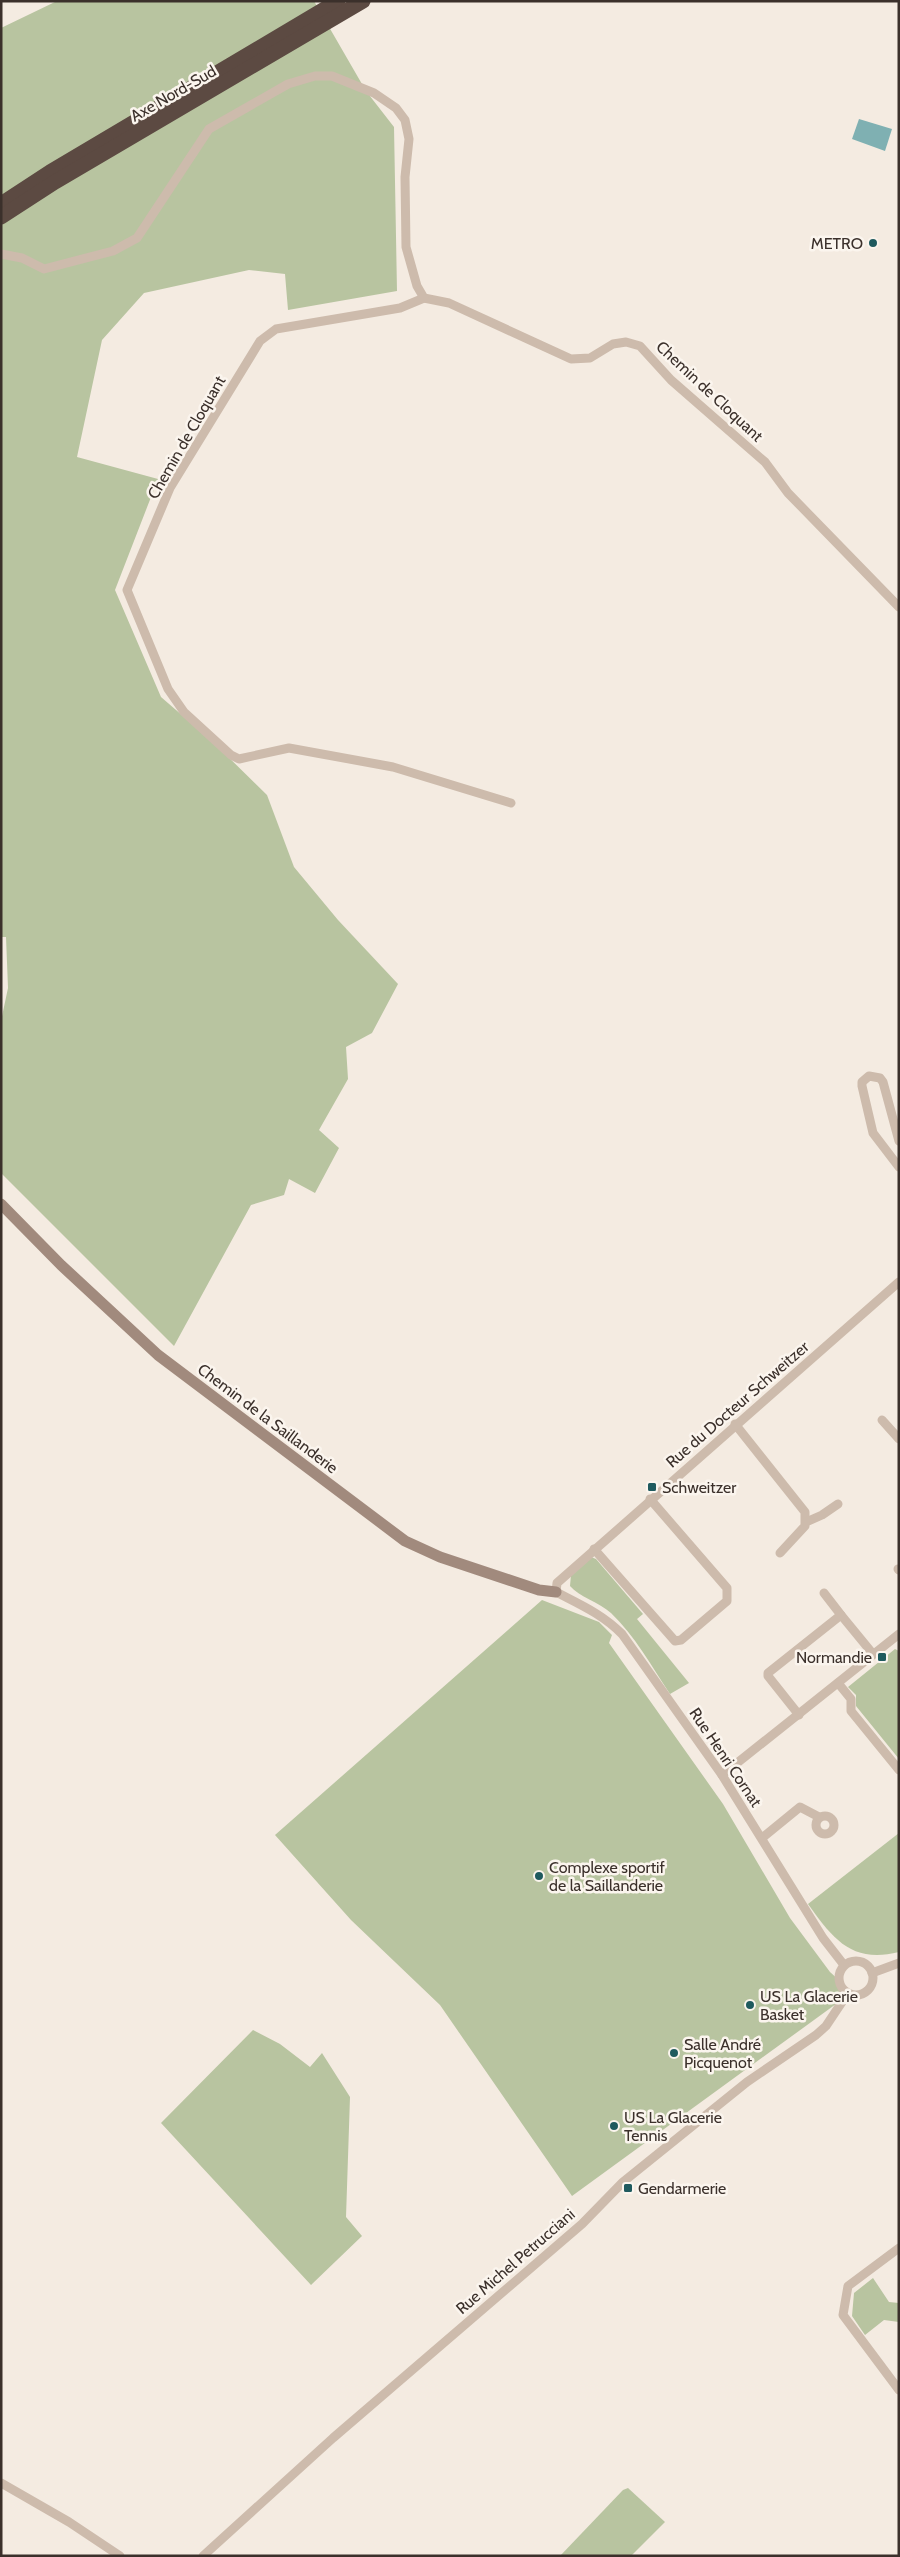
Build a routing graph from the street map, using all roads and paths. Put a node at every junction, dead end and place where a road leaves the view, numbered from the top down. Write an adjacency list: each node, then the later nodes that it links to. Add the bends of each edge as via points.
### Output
1 (338, 1): 3 (highway, Axe Nord-Sud)
2 (363, 1): 4 (highway, Axe Nord-Sud)
3 (1, 204)
4 (1, 217)
5 (1, 254): 6 (street, via 22,258 44,269 113,251 137,238 209,130 288,84 315,76 332,76 374,93 396,108 405,120 409,139 404,177 406,247)
6 (424, 298): 7 (street, Chemin de Cloquant, via 449,303 571,359 590,358 620,343 640,346 671,380 765,462 788,493); 8 (street, Chemin de Cloquant, via 400,308 276,329 260,341 170,488 127,590 168,690 184,712 231,755 239,759 289,748 393,766)
7 (899, 607)
8 (511, 803)
9 (899, 1141): 10 (street, via 883,1082 869,1076 862,1086 873,1133)
10 (899, 1166)
11 (1, 1204): 21 (street, Chemin de la Saillanderie, via 158,1355 406,1541 449,1560 539,1590)
12 (899, 1282): 14 (street, Rue du Docteur Schweitzer)
13 (882, 1420): 15 (street)
14 (735, 1424): 16 (street, Rue du Docteur Schweitzer); 18 (street, via 805,1512)
15 (899, 1439)
16 (650, 1499): 19 (street, Rue du Docteur Schweitzer); 19 (street, via 727,1588 727,1601 681,1640 675,1641)
17 (838, 1504): 18 (street, via 822,1516)
18 (806, 1522): 20 (street)
19 (594, 1549): 21 (street, Rue du Docteur Schweitzer, via 556,1582)
20 (780, 1554)
21 (556, 1592): 29 (street, Rue Henri Cornat, via 591,1608 622,1634)
22 (824, 1593): 23 (street)
23 (841, 1615): 25 (street); 27 (street, via 768,1673)
24 (897, 1638): 25 (street)
25 (873, 1654): 26 (street)
26 (838, 1683): 27 (street); 28 (street, via 851,1699 851,1712)
27 (799, 1715): 29 (street)
28 (899, 1770)
29 (722, 1775): 31 (street, Rue Henri Cornat)
30 (819, 1817): 31 (street, via 800,1807)
31 (762, 1838): 33 (street, Rue Henri Cornat, via 823,1938)
32 (899, 1963): 34 (street)
33 (844, 1965): 34 (street, via 861,1962); 35 (street, via 838,1979)
34 (872, 1974): 35 (street, via 871,1987 865,1994)
35 (848, 1993): 40 (street, Rue Michel Petrucciani, via 816,2035 733,2093 624,2182 582,2224 340,2432)
36 (899, 2248): 37 (street, via 848,2286 843,2315)
37 (899, 2390)
38 (1, 2483): 39 (street)
39 (120, 2556)
40 (203, 2556)

